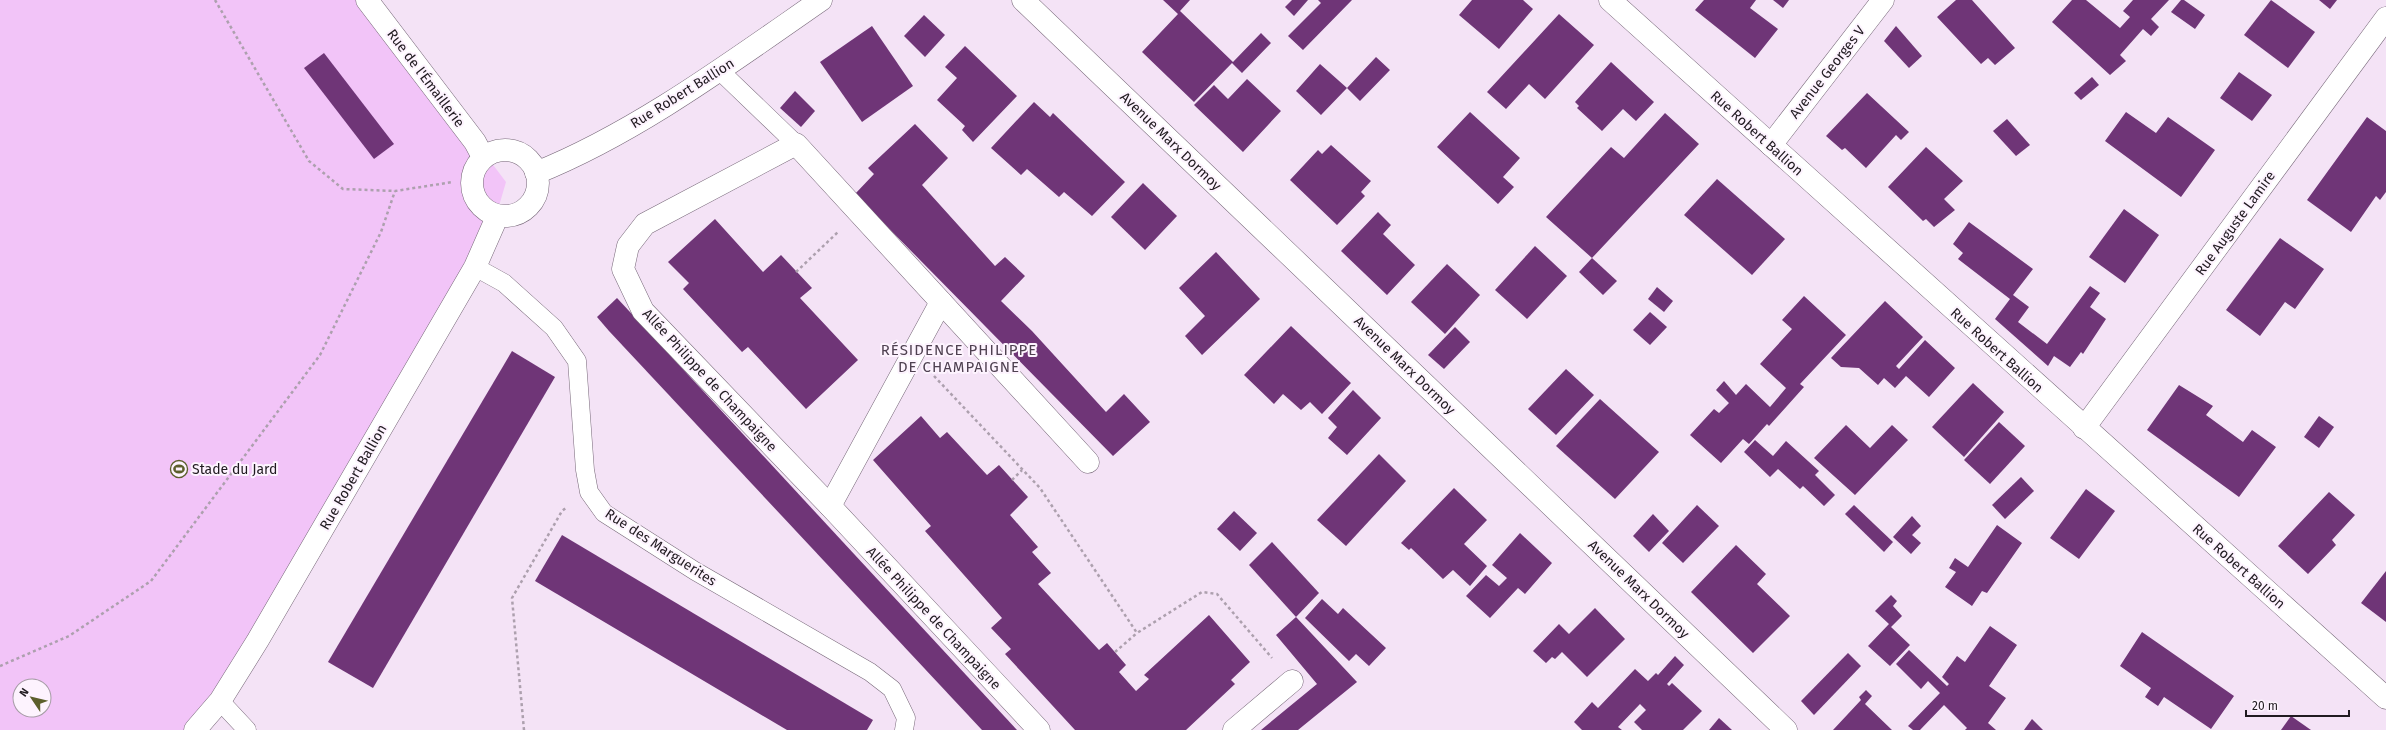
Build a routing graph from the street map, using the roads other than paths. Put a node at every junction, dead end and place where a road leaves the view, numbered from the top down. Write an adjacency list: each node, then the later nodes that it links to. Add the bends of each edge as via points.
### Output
1 (366, 0): 10 (street, Rue de l'Émaillerie, via 475,142)
2 (821, 0): 7 (street, Rue Robert Ballion)
3 (1023, 0): 26 (street, Avenue Marx Dormoy)
4 (1610, 0): 9 (street, Rue Robert Ballion)
5 (1883, 0): 9 (street, Avenue Georges V)
6 (2386, 18): 15 (street, Rue Auguste Lamire)
7 (720, 71): 8 (lane); 11 (street, Rue Robert Ballion, via 609,137)
8 (796, 144): 14 (street); 17 (street, Allée Philippe de Champaigne, via 645,224 628,246 623,269 643,311)
9 (1771, 145): 15 (street, Rue Robert Ballion)
10 (483, 157): 11 (street, via 504,149 522,153 535,168); 12 (street, via 473,170 471,189 479,206)
11 (536, 173): 12 (street, via 539,187 531,205 516,216)
12 (497, 217): 13 (street, Rue Robert Ballion)
13 (475, 267): 20 (street, Rue Robert Ballion); 23 (lane, Rue des Marguerites, via 504,284 554,328 577,361 585,470 589,492 604,513 695,571 870,672 892,689 906,718)
14 (941, 302): 16 (street); 17 (street)
15 (2084, 428): 19 (street, Rue Robert Ballion)
16 (1088, 462)
17 (830, 506): 24 (street, Allée Philippe de Champaigne)
18 (1292, 681): 25 (street)
19 (2386, 698)
20 (220, 701): 21 (street, Rue Robert Ballion); 22 (lane)
21 (195, 730)
22 (247, 730)
23 (904, 730)
24 (1039, 730)
25 (1234, 730)
26 (1786, 730)

